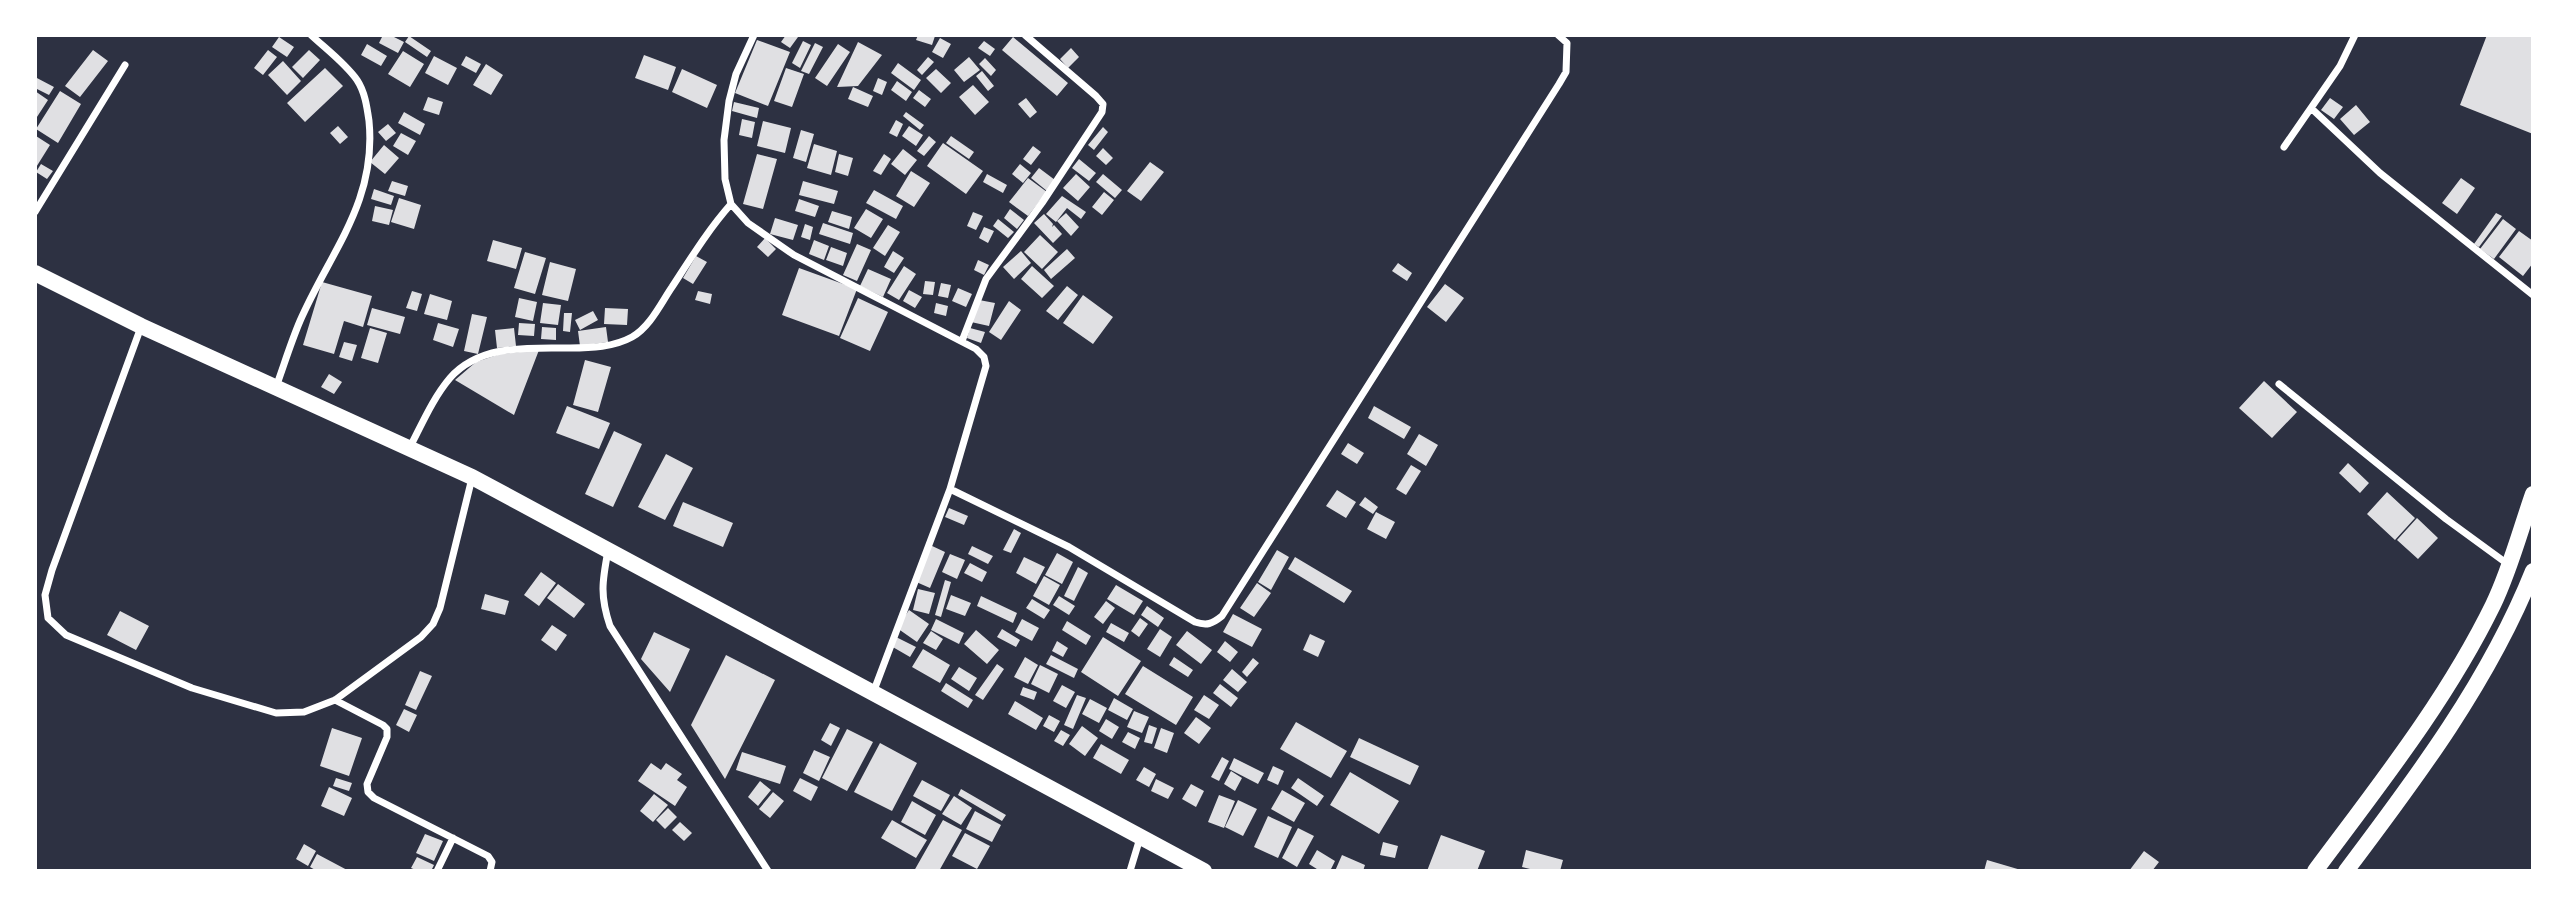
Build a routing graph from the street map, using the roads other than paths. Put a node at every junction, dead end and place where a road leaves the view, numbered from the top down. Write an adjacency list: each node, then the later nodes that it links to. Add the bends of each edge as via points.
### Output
1 (311, 35): 16 (street, via 358,81 367,104 368,171 354,218 301,320)
2 (754, 35): 9 (street, via 729,101 724,140)
3 (1025, 35): 14 (street, via 1096,96 1103,104 1102,112 986,279)
4 (1559, 35): 19 (street, via 1567,43 1566,72 1559,84 1222,616 1213,623 1195,622 1069,547)
5 (2355, 35): 7 (street)
6 (125, 65): 10 (street)
7 (2311, 108): 8 (street); 12 (street, via 2380,173)
8 (2284, 147)
9 (731, 204): 14 (street, via 748,223 794,255); 17 (street, via 634,336 588,348 490,353 466,363 434,401)
10 (35, 212)
11 (35, 273): 13 (main road)
12 (2533, 295)
13 (141, 326): 16 (main road); 25 (street, via 52,570 45,595 48,618 66,635 166,678 264,710 304,712)
14 (962, 341): 19 (street, via 984,357 986,366)
15 (2279, 384): 22 (street)
16 (276, 387): 17 (main road)
17 (410, 448): 18 (main road)
18 (472, 477): 21 (main road); 25 (street, via 433,624 421,638)
19 (950, 489): 24 (street)
20 (2533, 494): 22 (main road)
21 (608, 551): 24 (main road); 30 (street, via 601,585 610,626)
22 (2509, 566): 33 (main road, via 2465,659 2414,739)
23 (2533, 571): 34 (main road, via 2503,638 2463,706)
24 (873, 694): 27 (main road)
25 (335, 700): 26 (street, via 387,729 368,792)
26 (453, 838): 28 (street); 29 (street, via 488,856)
27 (1140, 838): 31 (street); 32 (main road)
28 (437, 871)
29 (490, 871)
30 (768, 871)
31 (1129, 871)
32 (1204, 871)
33 (2315, 871)
34 (2346, 871)

